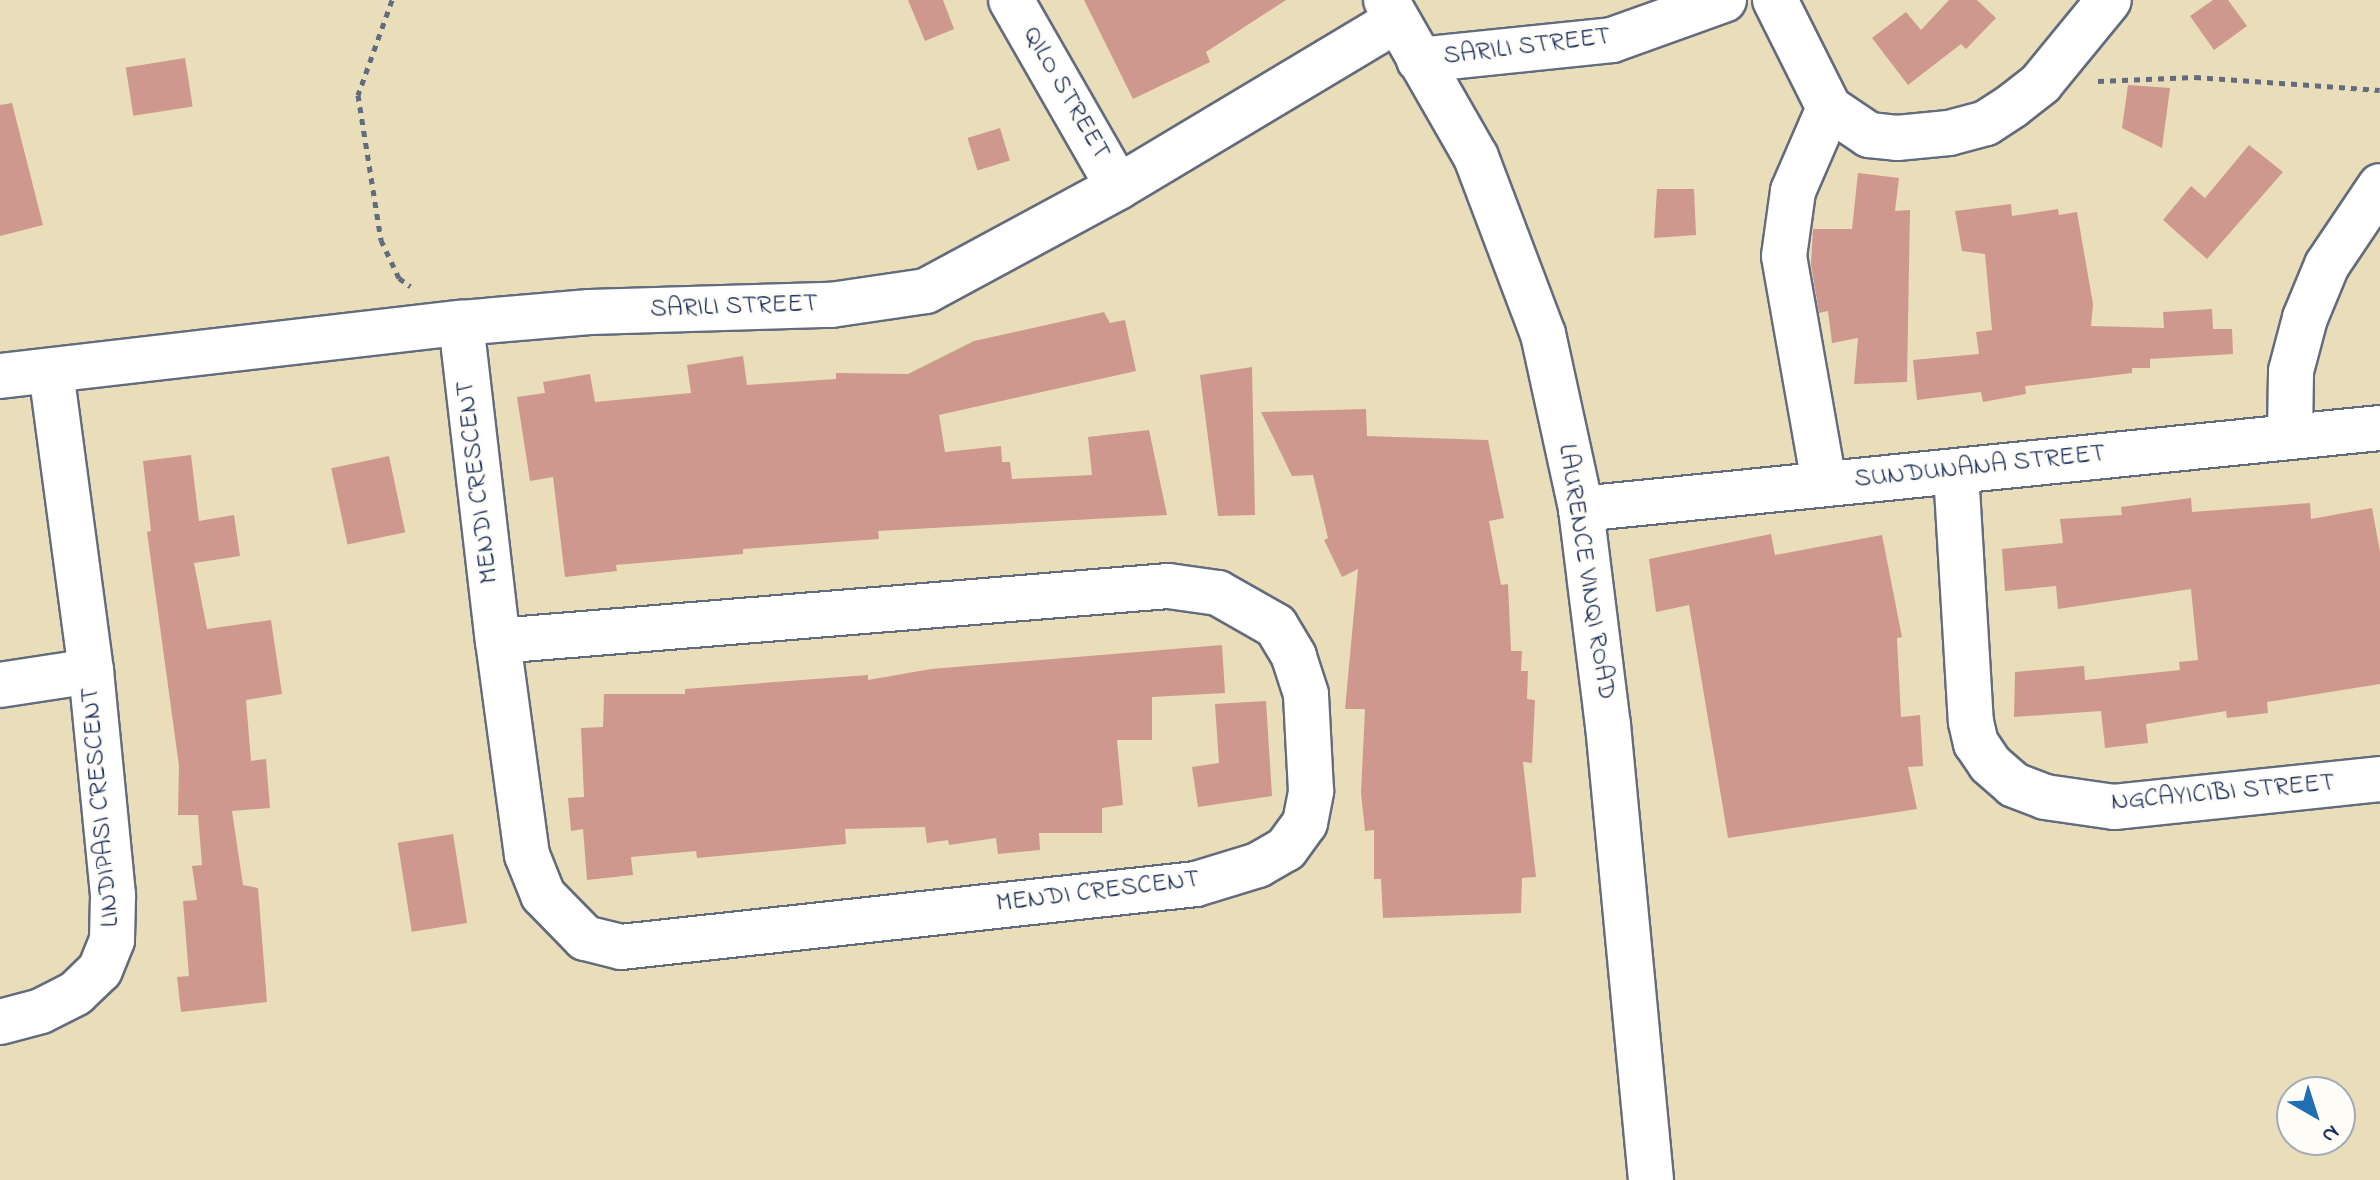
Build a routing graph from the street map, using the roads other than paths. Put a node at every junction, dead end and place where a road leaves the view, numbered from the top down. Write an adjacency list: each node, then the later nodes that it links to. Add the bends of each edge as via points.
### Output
1 (1011, 0): 9 (street, QILO STREET)
2 (1724, 0): 6 (street, SARILI STREET, via 1612,40)
3 (1775, 0): 7 (street)
4 (2109, 0): 7 (street, via 2041,83 1986,123 1897,138 1869,135)
5 (1391, 10): 6 (street, LAURENCE VINQI ROAD); 9 (street, SARILI STREET)
6 (1419, 60): 17 (street, LAURENCE VINQI ROAD, via 1476,157 1512,248 1543,334)
7 (1829, 108): 16 (street, via 1793,191 1784,256)
8 (2380, 186): 14 (street, via 2327,265 2305,318 2291,371)
9 (1118, 187): 10 (street, SARILI STREET, via 964,275 889,300)
10 (461, 323): 11 (street, SARILI STREET); 18 (street, MENDI CRESCENT)
11 (51, 371): 12 (street, SARILI STREET); 19 (street, LINDIPASI CRESCENT)
12 (0, 376)
13 (2380, 428): 14 (street, SUNDUNANA STREET)
14 (2290, 436): 15 (street, SUNDUNANA STREET)
15 (1956, 472): 16 (street, SUNDUNANA STREET); 21 (street, NGCAYICIBI STREET, via 1971,722 1976,743 1990,764 2014,785 2045,797 2114,807)
16 (1824, 483): 17 (street, SUNDUNANA STREET)
17 (1581, 509): 23 (street, LAURENCE VINQI ROAD, via 1608,725)
18 (498, 641): 18 (street, MENDI CRESCENT, via 1168,586 1218,593 1276,626 1294,656 1306,694 1311,791 1305,823 1286,849 1258,865 1196,884 621,947 585,938 543,895 532,869)
19 (91, 671): 20 (street, LINDIPASI CRESCENT); 22 (street, LINDIPASI CRESCENT, via 113,895 112,940 100,970 76,993 41,1011)
20 (0, 685)
21 (2380, 779)
22 (0, 1022)
23 (1651, 1180)

